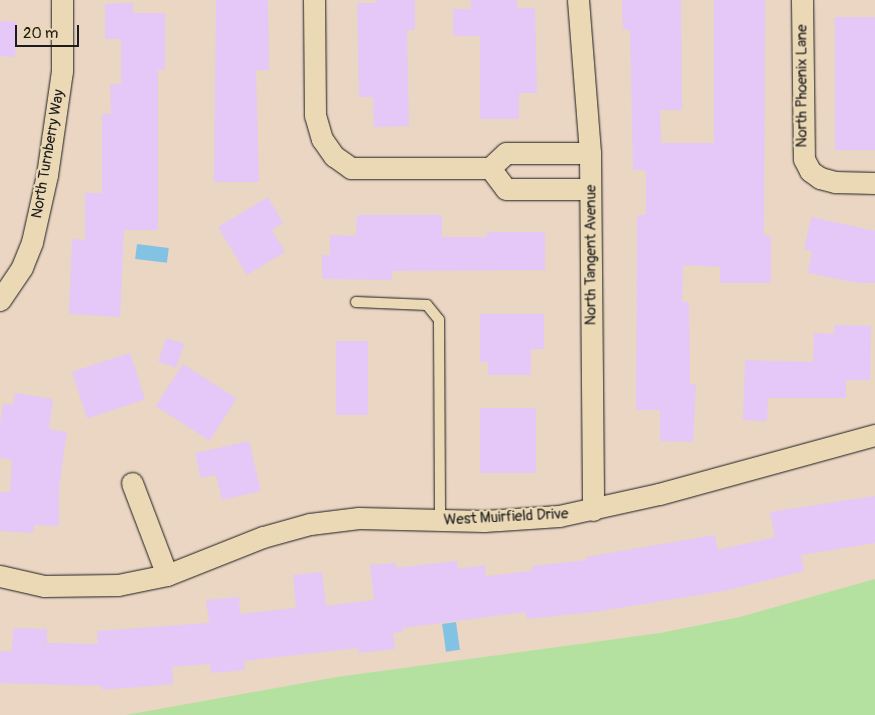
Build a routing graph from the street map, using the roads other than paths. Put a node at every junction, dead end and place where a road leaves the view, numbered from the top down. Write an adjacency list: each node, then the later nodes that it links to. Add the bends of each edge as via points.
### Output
1 (62, 0): 9 (street, North Turnberry Way, via 62,72 47,175 32,242 22,267)
2 (314, 0): 6 (street, via 315,115 322,139 334,156 351,168)
3 (578, 0): 5 (street, North Tangent Avenue)
4 (802, 0): 7 (street, North Phoenix Lane, via 801,148 810,171 835,182)
5 (590, 153): 6 (street, via 506,153); 8 (street, North Tangent Avenue)
6 (490, 168): 8 (street, via 506,190)
7 (875, 183)
8 (590, 190): 13 (street, North Tangent Avenue)
9 (0, 300)
10 (356, 302): 14 (lane, via 427,305 439,320)
11 (875, 435): 13 (street, West Muirfield Drive)
12 (132, 483): 15 (street)
13 (592, 510): 14 (street, West Muirfield Drive, via 559,516)
14 (440, 520): 15 (street, West Muirfield Drive, via 359,518 310,524 263,536)
15 (167, 575): 16 (street, West Muirfield Drive, via 94,587 44,586)
16 (0, 576)

